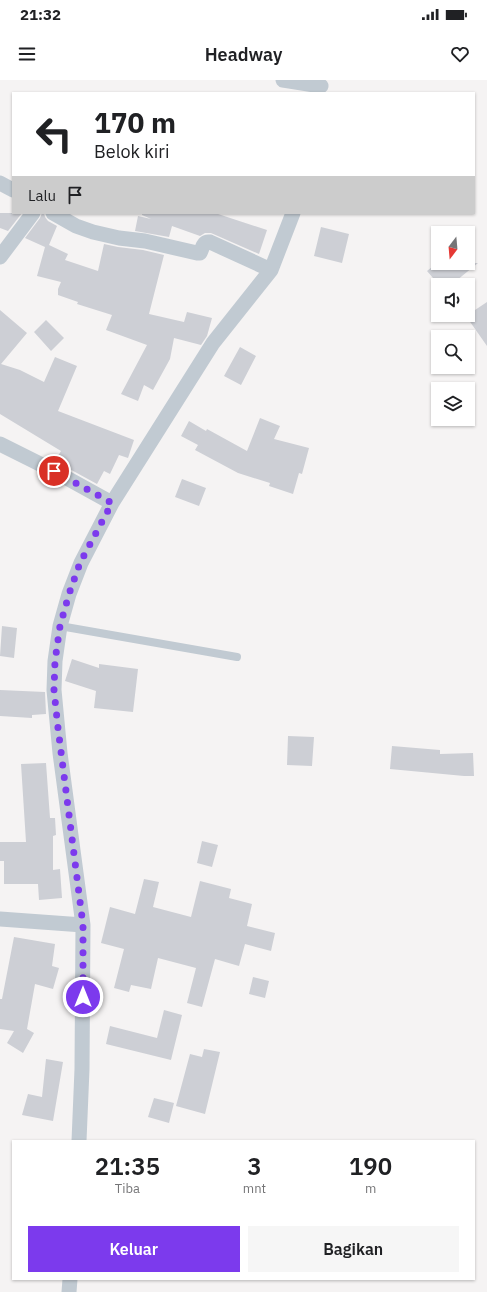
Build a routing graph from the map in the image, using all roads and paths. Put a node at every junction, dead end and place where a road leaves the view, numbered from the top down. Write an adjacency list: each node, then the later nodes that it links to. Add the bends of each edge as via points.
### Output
1 (283, 80): 2 (street)
2 (321, 86)
3 (0, 183): 4 (street)
4 (12, 189)
5 (33, 214): 8 (street)
6 (55, 214): 9 (street, via 93,232 197,253 200,253 204,243 210,242)
7 (293, 214): 9 (street)
8 (0, 257)
9 (271, 270): 11 (street, via 213,343)
10 (0, 444): 11 (street)
11 (112, 503): 12 (street, via 80,563)
12 (60, 626): 13 (lane); 15 (street, via 54,690)
13 (237, 657)
14 (0, 920): 15 (street)
15 (83, 925): 16 (street)
16 (79, 1140)
17 (70, 1280): 18 (street)
18 (69, 1292)

